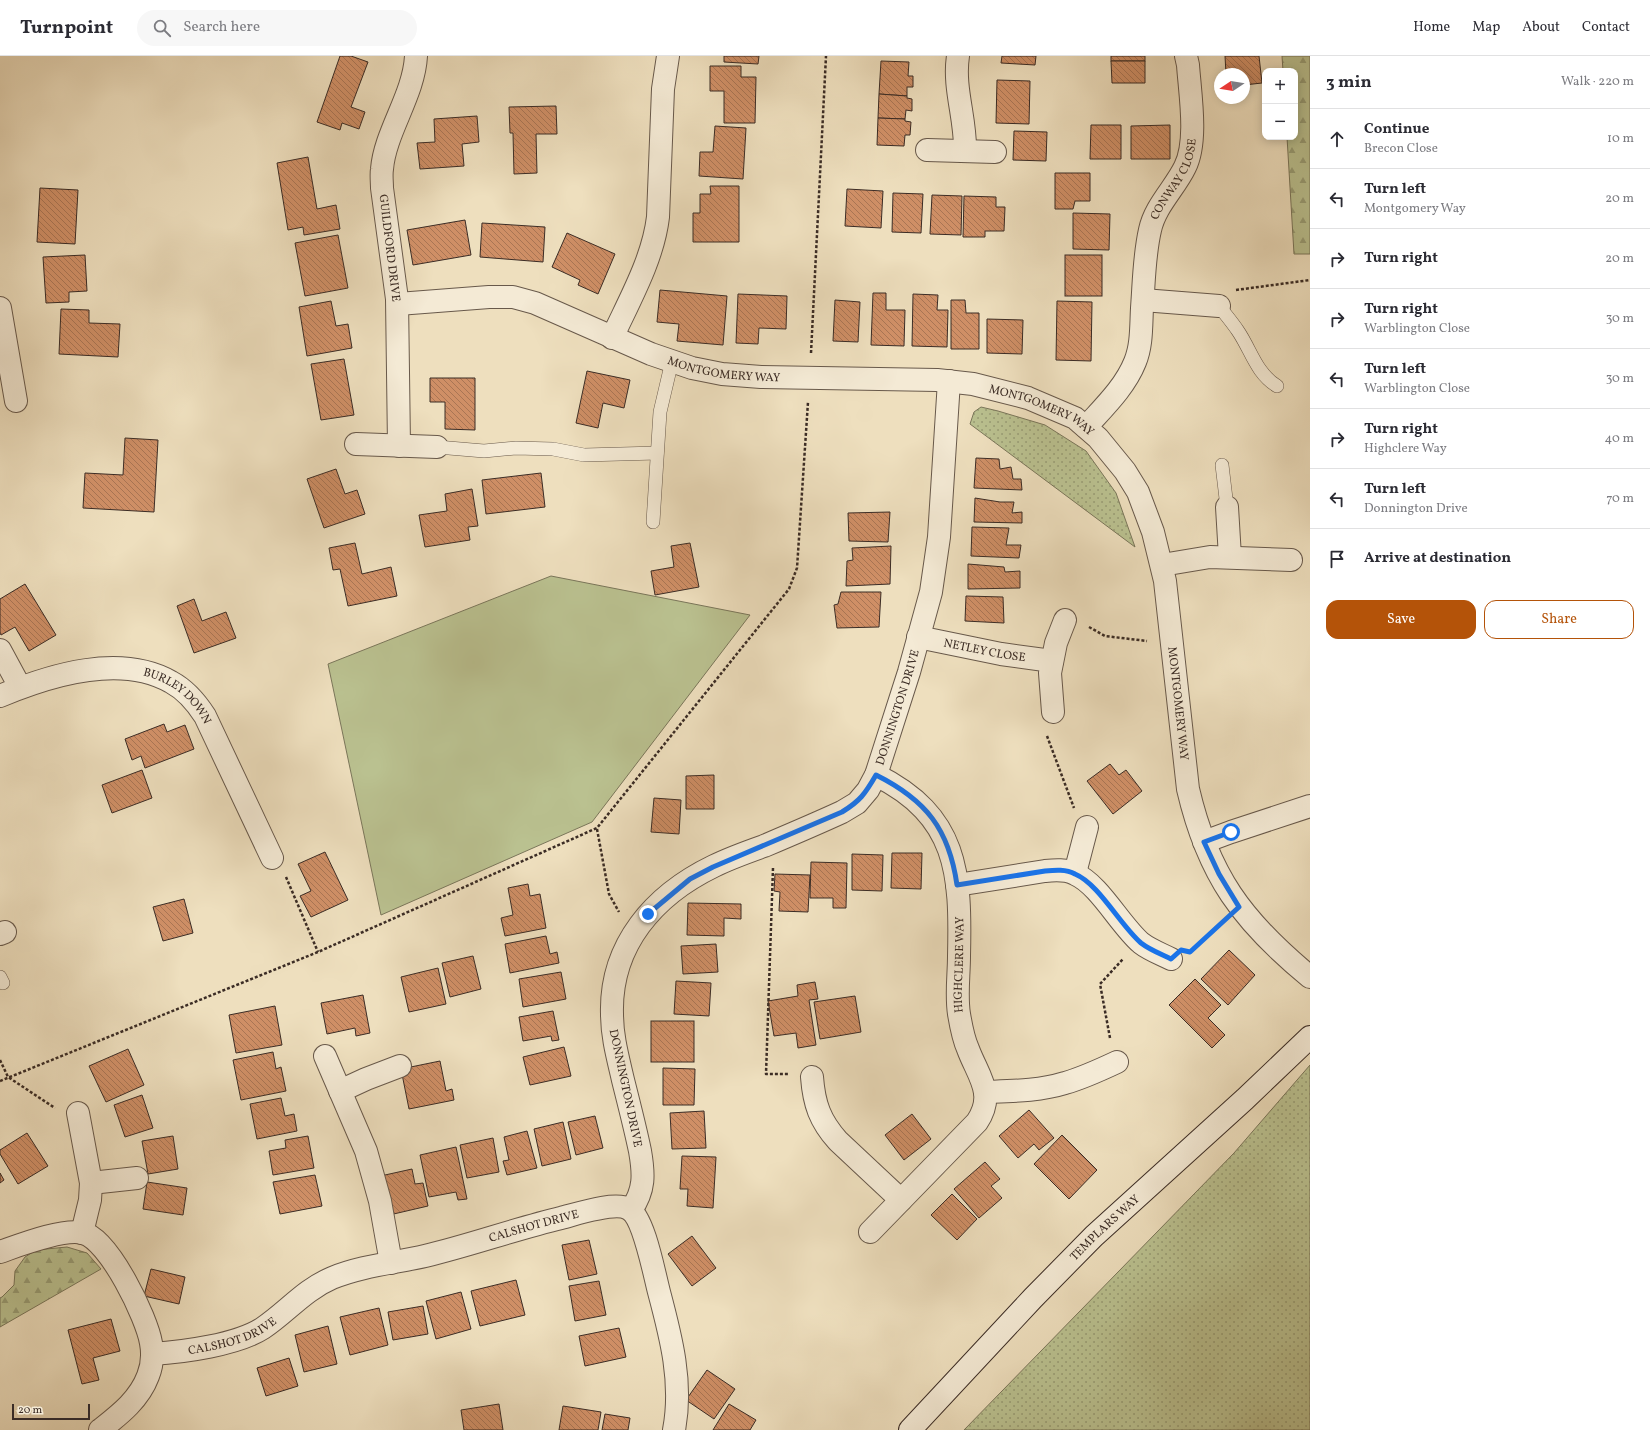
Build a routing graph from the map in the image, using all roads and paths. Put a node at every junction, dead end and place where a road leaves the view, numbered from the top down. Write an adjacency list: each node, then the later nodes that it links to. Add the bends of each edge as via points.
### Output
1 (416, 56): 11 (street, GUILDFORD DRIVE, via 411,84 385,153 382,170 382,188)
2 (668, 56): 14 (street, via 662,89 656,236)
3 (826, 56): 16 (path)
4 (958, 56): 7 (street, via 957,78 965,129)
5 (1186, 56): 10 (street, CONWAY CLOSE, via 1192,148 1185,168 1150,228)
6 (928, 150): 7 (street)
7 (965, 151): 8 (street)
8 (995, 152)
9 (1310, 280): 12 (path, via 1218,292)
10 (1143, 300): 12 (street); 20 (street, CONWAY CLOSE, via 1139,348 1135,362 1119,389)
11 (398, 304): 14 (street, MONTGOMERY WAY, via 513,297 535,303); 22 (street, GUILDFORD DRIVE)
12 (1219, 306): 18 (lane, via 1239,331 1260,371 1267,380)
13 (0, 308): 19 (street)
14 (612, 338): 15 (street, MONTGOMERY WAY)
15 (672, 361): 16 (street, MONTGOMERY WAY, via 722,374); 24 (lane, via 660,412)
16 (810, 378): 17 (street, MONTGOMERY WAY); 42 (path, via 797,568 789,589)
17 (949, 381): 20 (street, MONTGOMERY WAY, via 973,384 1028,398 1061,411); 32 (street, DONNINGTON DRIVE, via 939,537 931,592)
18 (1277, 386)
19 (16, 401)
20 (1086, 427): 30 (street, MONTGOMERY WAY, via 1111,452 1138,492)
21 (356, 444): 22 (street)
22 (399, 446): 23 (street)
23 (436, 447): 24 (lane, via 484,451 516,448 553,449 584,455)
24 (657, 454): 27 (lane)
25 (1222, 465): 26 (lane)
26 (1227, 507): 28 (street)
27 (653, 522)
28 (1230, 557): 29 (street); 30 (street, via 1194,559)
29 (1291, 560)
30 (1162, 565): 33 (street, MONTGOMERY WAY)
31 (1065, 620): 33 (path, via 1082,624 1105,636); 35 (street)
32 (918, 637): 35 (street, NETLEY CLOSE, via 1001,654); 39 (street, DONNINGTON DRIVE)
33 (1172, 644): 44 (street, MONTGOMERY WAY, via 1188,789)
34 (0, 650): 36 (street)
35 (1052, 661): 38 (street, via 1050,673)
36 (20, 687): 37 (street, BURLEY DOWN); 45 (street, BURLEY DOWN, via 69,674 122,668 139,670 171,682 195,701 205,716)
37 (0, 696)
38 (1054, 712): 41 (path, via 1040,718 1078,818)
39 (876, 775): 43 (street, DONNINGTON DRIVE, via 868,790 857,802 842,812); 47 (street, HIGHCLERE WAY, via 903,790 929,814 947,845 955,868)
40 (1310, 806): 44 (street)
41 (1087, 826): 46 (street)
42 (597, 828): 49 (path, via 609,894 617,909); 51 (path)
43 (774, 841): 49 (street, DONNINGTON DRIVE, via 690,879 648,914); 60 (path, via 766,1074 803,1074)
44 (1204, 842): 48 (street, MONTGOMERY WAY)
45 (272, 858): 51 (path, via 276,855)
46 (1075, 873): 47 (street, via 1045,871); 50 (street, via 1091,885)
47 (957, 885): 63 (street, HIGHCLERE WAY, via 960,914 959,1011 962,1031)
48 (1239, 907): 52 (path, via 1190,952 1181,950); 53 (street, MONTGOMERY WAY, via 1276,949)
49 (637, 928): 68 (street, DONNINGTON DRIVE, via 621,956 616,975 612,1014 613,1035 643,1169 641,1192)
50 (1138, 940): 52 (street); 57 (path, via 1100,984 1111,1045)
51 (318, 952): 59 (path)
52 (1171, 959)
53 (1310, 977)
54 (1310, 1037): 76 (street, TEMPLARS WAY, via 1094,1236)
55 (325, 1056): 62 (street)
56 (0, 1060): 59 (path)
57 (1117, 1062): 63 (street, via 1064,1084 1023,1091)
58 (400, 1066): 62 (street)
59 (8, 1077): 61 (path); 64 (path, via 66,1116)
60 (812, 1077): 67 (street, via 817,1108 829,1131)
61 (0, 1081)
62 (340, 1091): 72 (street, via 366,1151 380,1201)
63 (985, 1092): 67 (street, HIGHCLERE WAY, via 984,1109 977,1122)
64 (78, 1113): 66 (street)
65 (137, 1178): 66 (street)
66 (91, 1183): 69 (street, via 90,1200)
67 (901, 1200): 70 (street, HIGHCLERE WAY)
68 (631, 1210): 72 (street, CALSHOT DRIVE, via 617,1206 585,1212); 75 (street, via 639,1220 644,1233 672,1343 678,1400)
69 (82, 1232): 71 (street, via 56,1235); 73 (street, via 96,1240 123,1277 149,1330)
70 (870, 1232)
71 (0, 1252)
72 (391, 1263): 73 (street, CALSHOT DRIVE, via 347,1273 316,1286 264,1327 245,1337 191,1349)
73 (152, 1354): 74 (street, via 148,1376 141,1391 124,1411)
74 (100, 1430)
75 (674, 1430)
76 (910, 1430)

